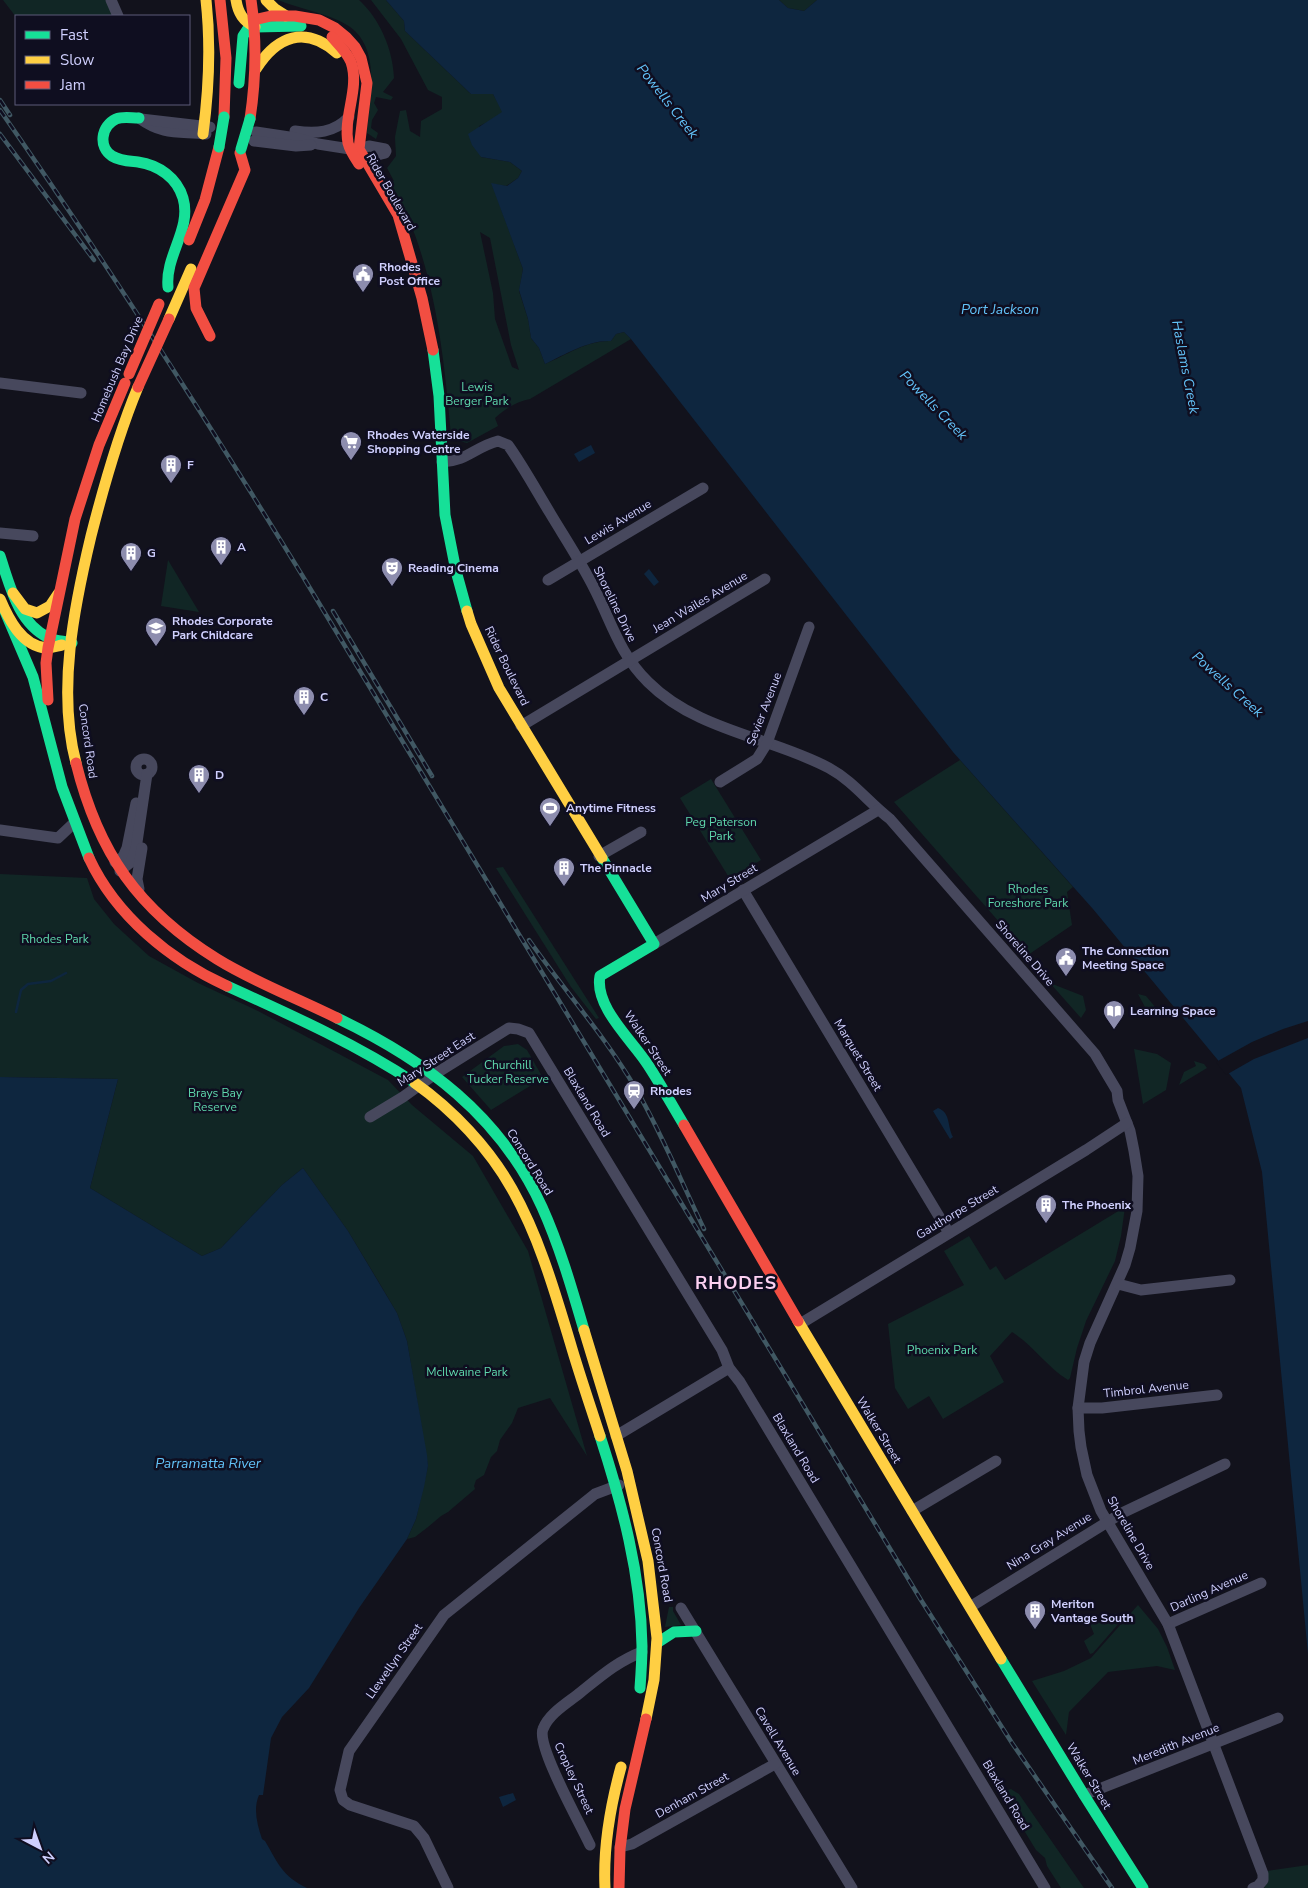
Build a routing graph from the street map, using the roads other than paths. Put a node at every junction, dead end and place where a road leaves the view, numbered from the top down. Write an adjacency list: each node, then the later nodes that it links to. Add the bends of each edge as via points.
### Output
1 (111, 0): 7 (street)
2 (206, 0): 16 (main road, via 210,62)
3 (220, 0): 14 (main road, Homebush Bay Drive, via 227,59)
4 (236, 0): 9 (main road, via 240,14)
5 (251, 0): 9 (main road)
6 (266, 0): 8 (main road)
7 (118, 15)
8 (287, 16): 9 (main road, via 267,16); 17 (main road, via 326,24 346,37 358,52 367,83)
9 (253, 24): 10 (main road); 11 (main road, via 304,26 331,37 345,51 350,62); 14 (main road, via 243,36 238,89)
10 (256, 69): 11 (main road, via 281,41 313,38 328,44 341,58); 18 (main road, bridge, via 250,119)
11 (352, 96): 13 (main road)
12 (138, 105): 15 (street)
13 (349, 116): 17 (main road, via 348,134); 17 (street, via 334,129 317,134 269,128 255,136 296,138)
14 (224, 117): 21 (main road, Homebush Bay Drive, bridge, via 205,200)
15 (140, 118): 16 (street); 21 (main road, via 121,118 111,122 103,136 109,154 160,168 180,191 185,212 181,233 169,262)
16 (209, 131)
17 (355, 149): 19 (main road, Rider Boulevard); 19 (street, via 372,146 386,150 372,158); 20 (main road, Rider Boulevard)
18 (241, 151): 22 (main road, via 245,170 194,288 195,308); 37 (main road, bridge, via 138,387 108,468 87,553)
19 (372, 169): 20 (main road, Rider Boulevard, via 398,215)
20 (408, 250): 25 (main road, Rider Boulevard, via 422,298 436,369)
21 (168, 287): 34 (main road, Homebush Bay Drive, bridge, via 102,438 83,490)
22 (210, 336)
23 (0, 383): 24 (street)
24 (80, 393)
25 (442, 462): 30 (street, Shoreline Drive, via 461,460 498,441 508,445); 40 (main road, Rider Boulevard, via 445,515 463,598 479,645)
26 (702, 488): 30 (street, Lewis Avenue)
27 (0, 533): 28 (street)
28 (33, 536)
29 (0, 556): 33 (main road)
30 (579, 561): 32 (street, Lewis Avenue); 39 (street, Shoreline Drive)
31 (765, 578): 39 (street, Jean Wailes Avenue)
32 (548, 580)
33 (13, 593): 34 (main road, via 25,609 37,613 50,606); 38 (main road, via 27,621)
34 (58, 594): 38 (main road, Homebush Bay Drive)
35 (2, 604): 38 (main road, via 11,622 27,640 39,647); 42 (main road, via 33,677)
36 (809, 627): 41 (street, Sevier Avenue)
37 (72, 642): 38 (main road); 50 (main road, Concord Road, via 68,703 74,755 83,796)
38 (49, 643): 42 (main road, Homebush Bay Drive, via 46,684)
39 (629, 660): 40 (street, Jean Wailes Avenue); 41 (street, Shoreline Drive, via 649,683 679,705)
40 (521, 726): 51 (main road, Rider Boulevard)
41 (767, 743): 43 (street, Sevier Avenue, via 759,757); 45 (street, Shoreline Drive, via 831,769)
42 (53, 754): 46 (main road)
43 (720, 782)
44 (142, 807): 48 (street, via 144,774); 52 (street, via 131,862); 55 (street, via 144,833 137,883)
45 (878, 810): 54 (street, Mary Street); 62 (street, Shoreline Drive, via 884,824 1088,1058 1118,1100)
46 (75, 822): 47 (street, via 58,838); 53 (main road)
47 (0, 830)
48 (130, 832): 50 (street, via 116,843); 52 (street, via 125,853)
49 (641, 832): 51 (street)
50 (100, 838): 52 (main road, Concord Road)
51 (599, 856): 56 (main road, Rider Boulevard)
52 (117, 866): 53 (main road); 55 (main road, Concord Road)
53 (99, 875): 60 (main road, via 113,898 142,929 181,961 352,1046)
54 (744, 890): 56 (street, Mary Street); 63 (street, Marquet Street)
55 (143, 899): 59 (main road, Concord Road, via 178,933 218,960 396,1048)
56 (654, 944): 57 (main road, Mary Street, via 602,975)
57 (597, 983): 66 (main road, Walker Street, via 603,1000 645,1060)
58 (518, 1029): 59 (street, Mary Street East, via 509,1028); 67 (street, Blaxland Road, via 528,1033 534,1041 718,1344)
59 (435, 1074): 60 (street, Mary Street East); 70 (main road, Concord Road, via 471,1105 494,1132 514,1158 542,1208 562,1260)
60 (419, 1086): 61 (street, Mary Street East); 74 (main road, via 485,1151 511,1187 524,1212 540,1245)
61 (370, 1117)
62 (1127, 1122): 63 (street, Gauthorpe Street); 65 (street, Shoreline Drive, via 1139,1195 1130,1248)
63 (949, 1233): 66 (street, Gauthorpe Street)
64 (1230, 1280): 65 (street, via 1141,1290)
65 (1118, 1284): 69 (street, Shoreline Drive, via 1090,1343)
66 (800, 1324): 75 (main road, Walker Street)
67 (729, 1368): 70 (street); 97 (street, Blaxland Road)
68 (1217, 1395): 69 (street, Timbrol Avenue)
69 (1078, 1408): 76 (street, Shoreline Drive, via 1086,1469)
70 (616, 1436): 73 (main road, Concord Road)
71 (996, 1461): 75 (street)
72 (1225, 1464): 76 (street, Nina Gray Avenue)
73 (630, 1481): 74 (street, Llewellyn Street); 82 (main road, Concord Road, via 649,1556)
74 (615, 1486): 83 (main road, via 636,1579); 93 (street, Llewellyn Street, via 595,1494 444,1615 349,1751 340,1784 343,1800 414,1826 424,1838)
75 (912, 1512): 78 (main road, Walker Street)
76 (1107, 1522): 78 (street, Nina Gray Avenue); 80 (street, Shoreline Drive)
77 (1261, 1583): 80 (street, Darling Avenue)
78 (970, 1607): 89 (main road, Walker Street)
79 (682, 1608): 81 (street, Cavell Avenue)
80 (1168, 1624): 86 (street, Shoreline Drive)
81 (696, 1631): 82 (main road, via 674,1632); 88 (street, Cavell Avenue)
82 (657, 1643): 91 (main road, Concord Road, via 654,1684 629,1787)
83 (642, 1652): 84 (main road); 90 (street, Cropley Street, via 616,1664 555,1713 543,1729 541,1737 547,1756)
84 (638, 1699)
85 (1278, 1718): 86 (street, Meredith Avenue)
86 (1214, 1744): 89 (street, Meredith Avenue); 99 (street, Shoreline Drive, via 1263,1874 1263,1880)
87 (624, 1755): 92 (main road, via 611,1805)
88 (775, 1764): 91 (street, Denham Street, via 632,1844); 96 (street, Cavell Avenue)
89 (1084, 1795): 98 (main road, Walker Street)
90 (590, 1844): 92 (main road)
91 (620, 1847): 95 (main road, Concord Road)
92 (604, 1858): 94 (main road)
93 (448, 1888)
94 (604, 1888)
95 (619, 1888)
96 (852, 1888)
97 (1045, 1888)
98 (1143, 1888)
99 (1253, 1888)

